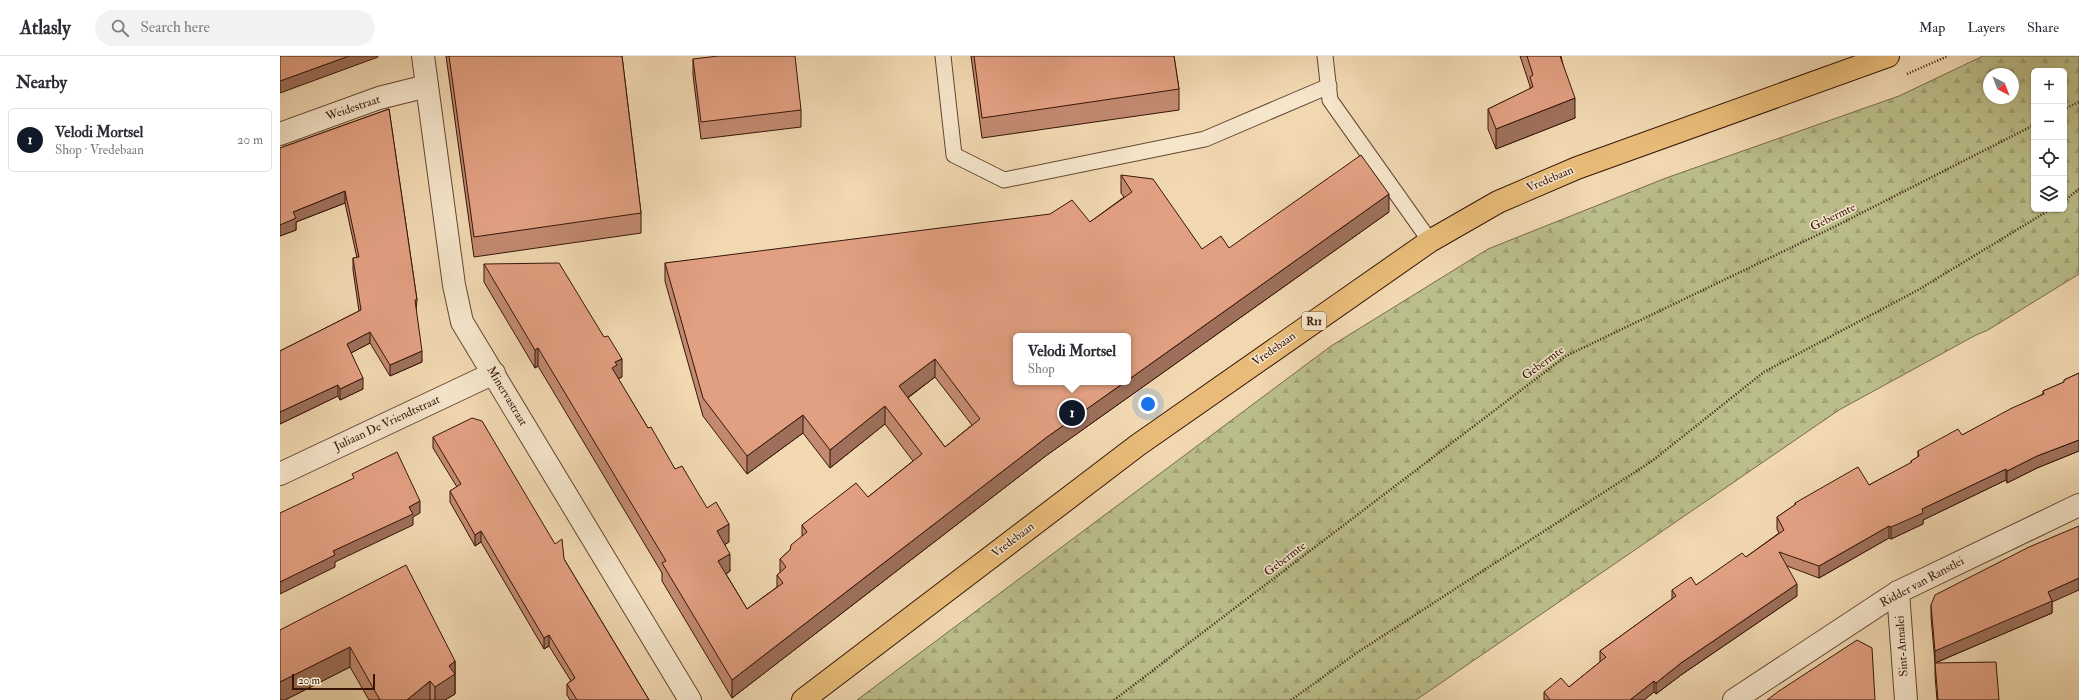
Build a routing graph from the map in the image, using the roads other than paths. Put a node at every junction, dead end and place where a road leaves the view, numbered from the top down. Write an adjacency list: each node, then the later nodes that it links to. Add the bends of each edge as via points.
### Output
1 (423, 56): 5 (street, Minervastraat)
2 (943, 56): 6 (lane, via 954,155 1004,180 1205,139)
3 (1326, 56): 6 (lane)
4 (1888, 56): 8 (main road, Vredebaan / R11, via 1578,168 1498,202)
5 (427, 86): 7 (street, Weidestraat, via 379,98); 9 (street, Minervastraat, via 454,285 462,322)
6 (1329, 86): 8 (lane, via 1330,100)
7 (280, 134)
8 (1430, 241): 14 (main road, Vredebaan / R11, via 1138,444)
9 (494, 373): 10 (street, Juliaan De Vriendtstraat); 13 (street, Minervastraat)
10 (280, 474)
11 (2079, 505): 12 (street, Ridder van Ranstlei)
12 (1898, 592): 15 (street, Ridder van Ranstlei); 16 (street, Sint-Annalei)
13 (690, 700)
14 (803, 700)
15 (1734, 700)
16 (1906, 700)

